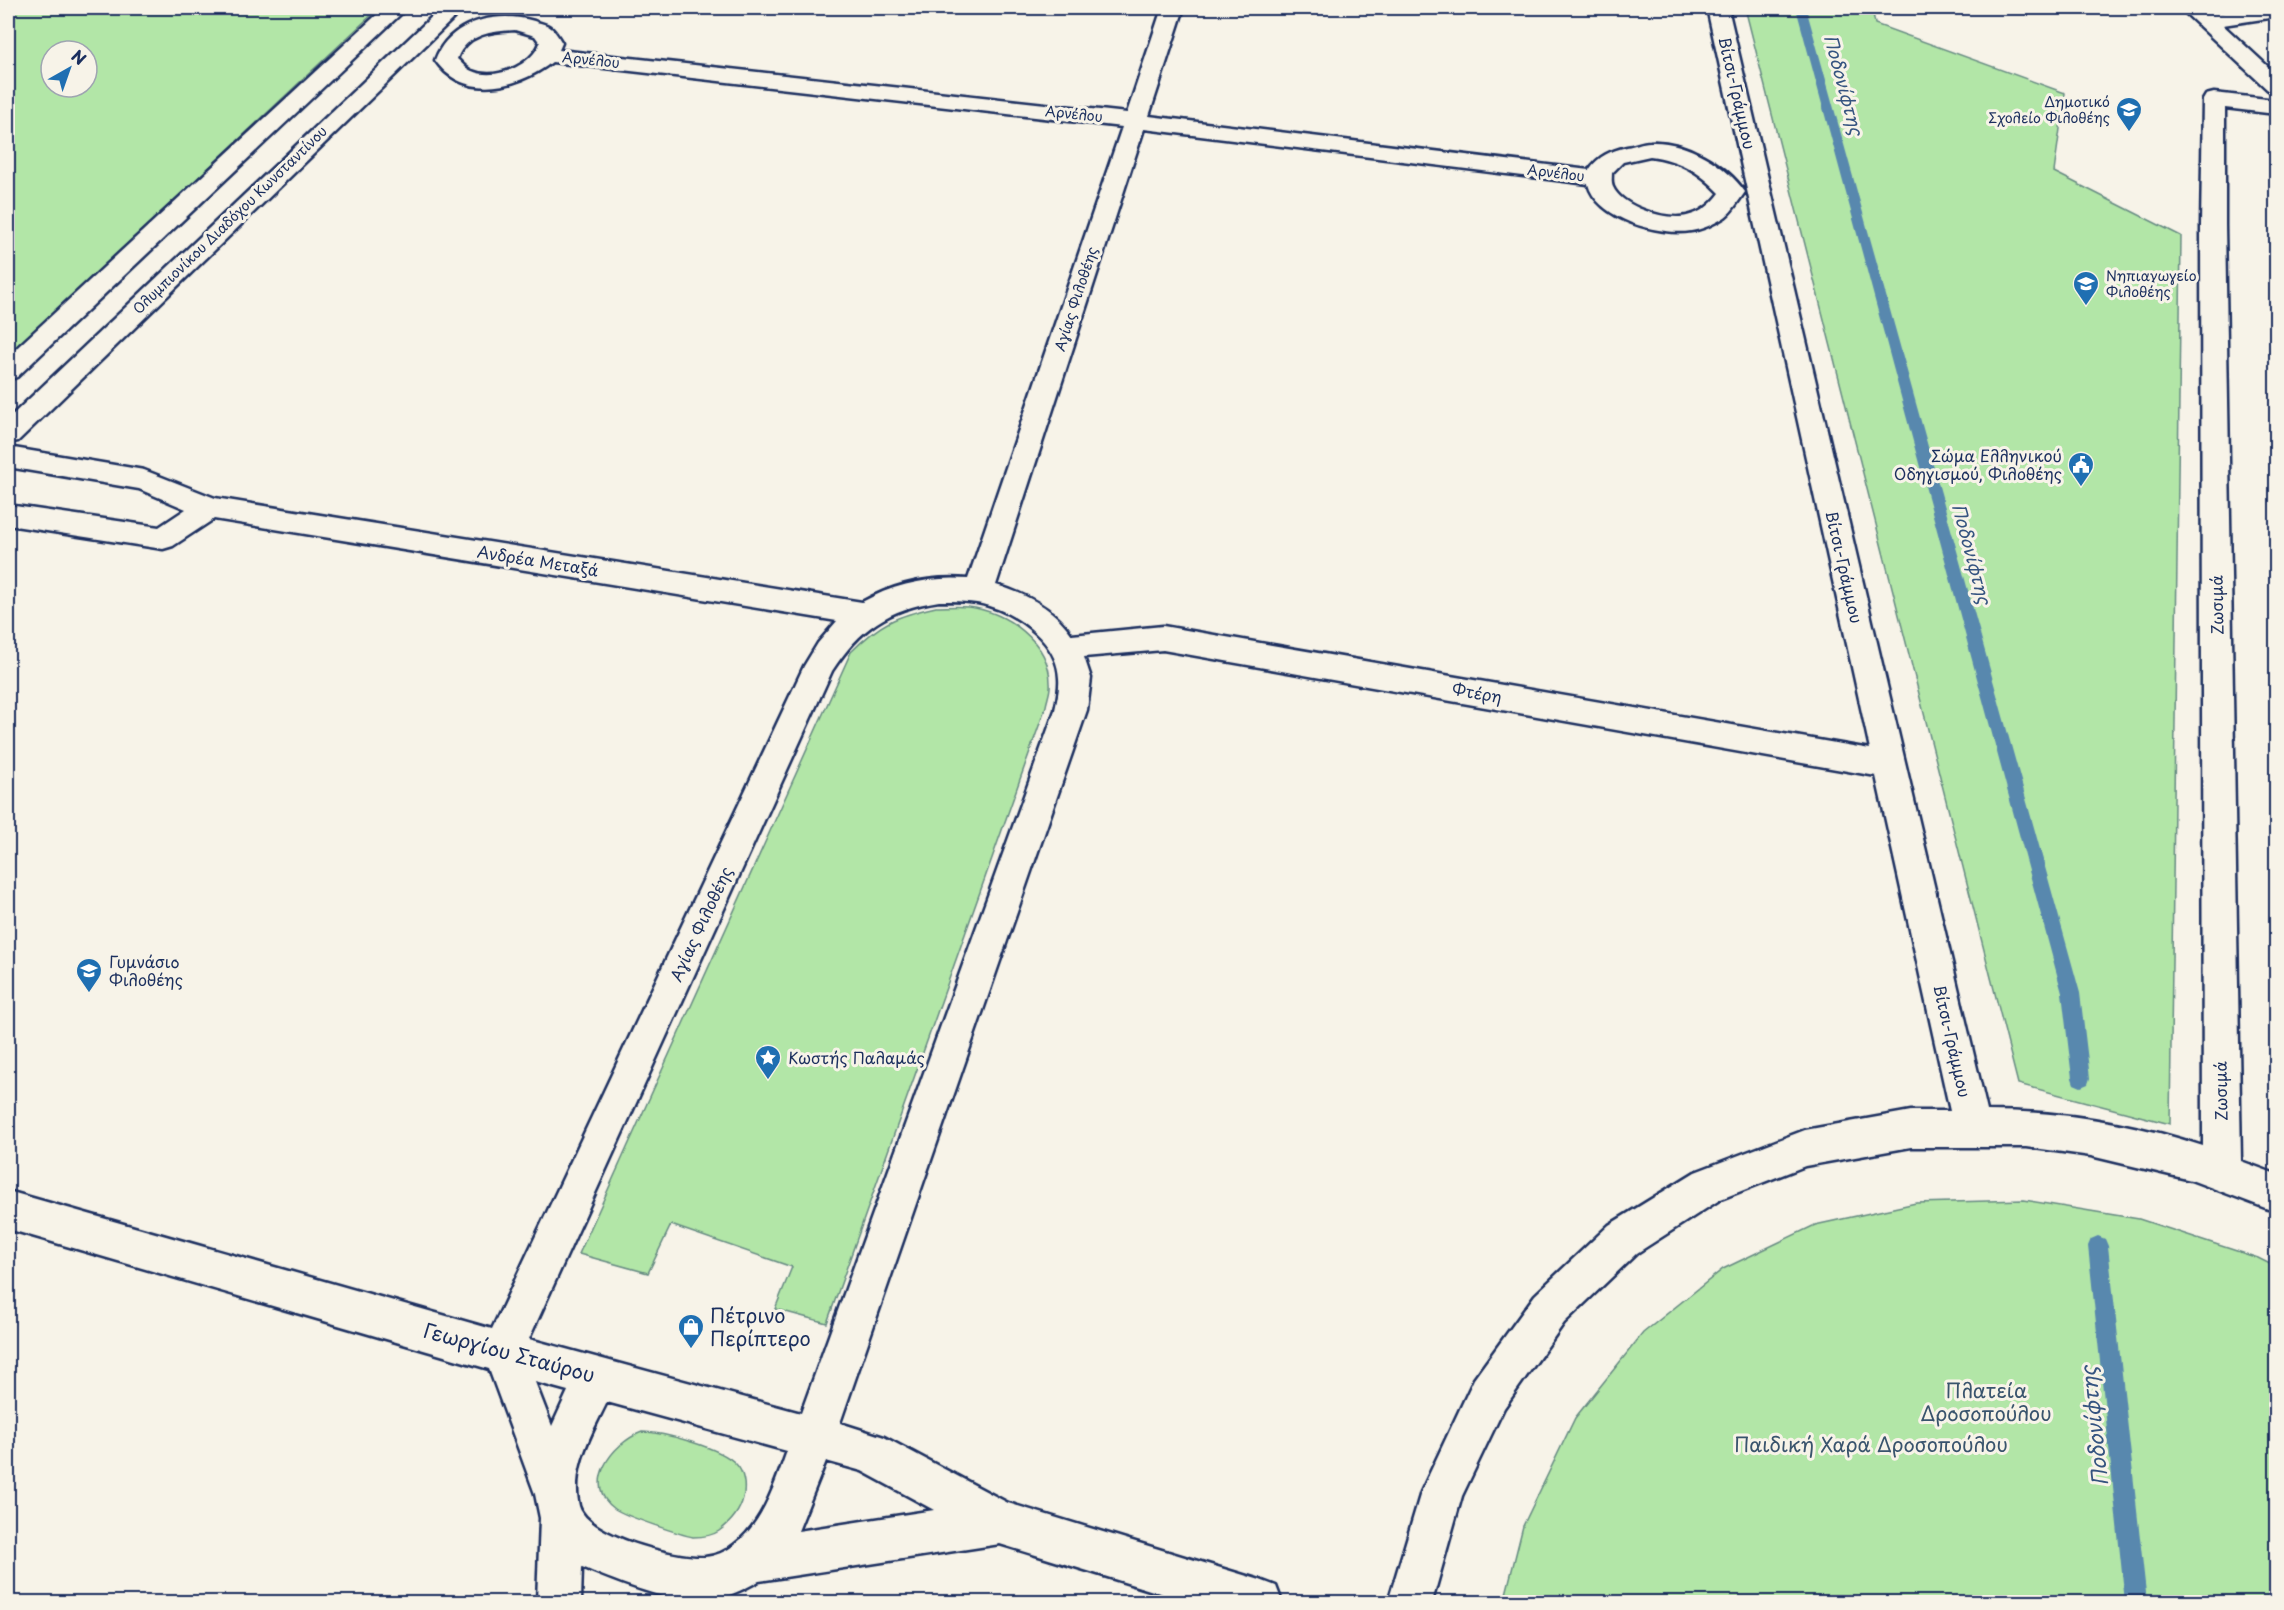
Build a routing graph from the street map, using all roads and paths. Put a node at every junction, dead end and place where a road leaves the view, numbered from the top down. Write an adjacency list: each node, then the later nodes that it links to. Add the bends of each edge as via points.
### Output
1 (396, 8): 13 (street)
2 (453, 8): 14 (street, Ολυμπιονίκου Διαδόχου Κωνσταντίνου)
3 (1173, 8): 10 (street, Αγίας Φιλοθέης)
4 (1718, 8): 12 (street, Βίτσι-Γράμμου)
5 (2277, 11): 6 (street)
6 (2199, 14): 8 (street)
7 (549, 55): 10 (street, Αρνέλου)
8 (2277, 85)
9 (2277, 107): 23 (street, Ζωσιμά, via 2214,100)
10 (1134, 121): 11 (street, Αρνέλου); 18 (street, Αγίας Φιλοθέης)
11 (1598, 178): 12 (street, via 1603,166 1614,157 1650,149 1692,158); 12 (street, via 1609,202 1642,220 1663,224 1701,220)
12 (1747, 194): 21 (street, Βίτσι-Γράμμου)
13 (8, 371)
14 (8, 434)
15 (8, 457): 16 (street, Ανδρέα Μεταξά, via 144,480)
16 (210, 508): 17 (street, via 163,538); 19 (street, Ανδρέα Μεταξά)
17 (8, 515)
18 (979, 591): 19 (street, Αγίας Φιλοθέης, via 940,590 901,597); 20 (street, Αγίας Φιλοθέης, via 1015,602 1045,621)
19 (866, 614): 26 (street, Αγίας Φιλοθέης, via 838,637 819,666)
20 (1065, 647): 21 (street, Φτέρη, via 1163,638); 28 (street, Αγίας Φιλοθέης, via 1075,678 1071,711)
21 (1888, 765): 22 (street, Βίτσι-Γράμμου)
22 (1972, 1127): 23 (street, via 2028,1129 2114,1142); 34 (street, via 1866,1133 1791,1150 1720,1178 1653,1216 1593,1263 1538,1322 1490,1392 1449,1473)
23 (2222, 1173): 24 (street)
24 (2277, 1193)
25 (8, 1210): 26 (street, Γεωργίου Σταύρου)
26 (503, 1352): 27 (street, Γεωργίου Σταύρου); 29 (street)
27 (597, 1377): 28 (street, Γεωργίου Σταύρου); 29 (street, via 558,1465)
28 (814, 1436): 30 (street, Γεωργίου Σταύρου, via 869,1452); 31 (street, Αγίας Φιλοθέης, via 770,1539)
29 (558, 1506): 31 (street, Γεωργίου Σταύρου, via 576,1540 598,1552 677,1576); 32 (street)
30 (1000, 1522): 31 (street, Γεωργίου Σταύρου); 33 (street, Γεωργίου Σταύρου)
31 (726, 1579)
32 (559, 1602)
33 (1260, 1602)
34 (1410, 1602)

